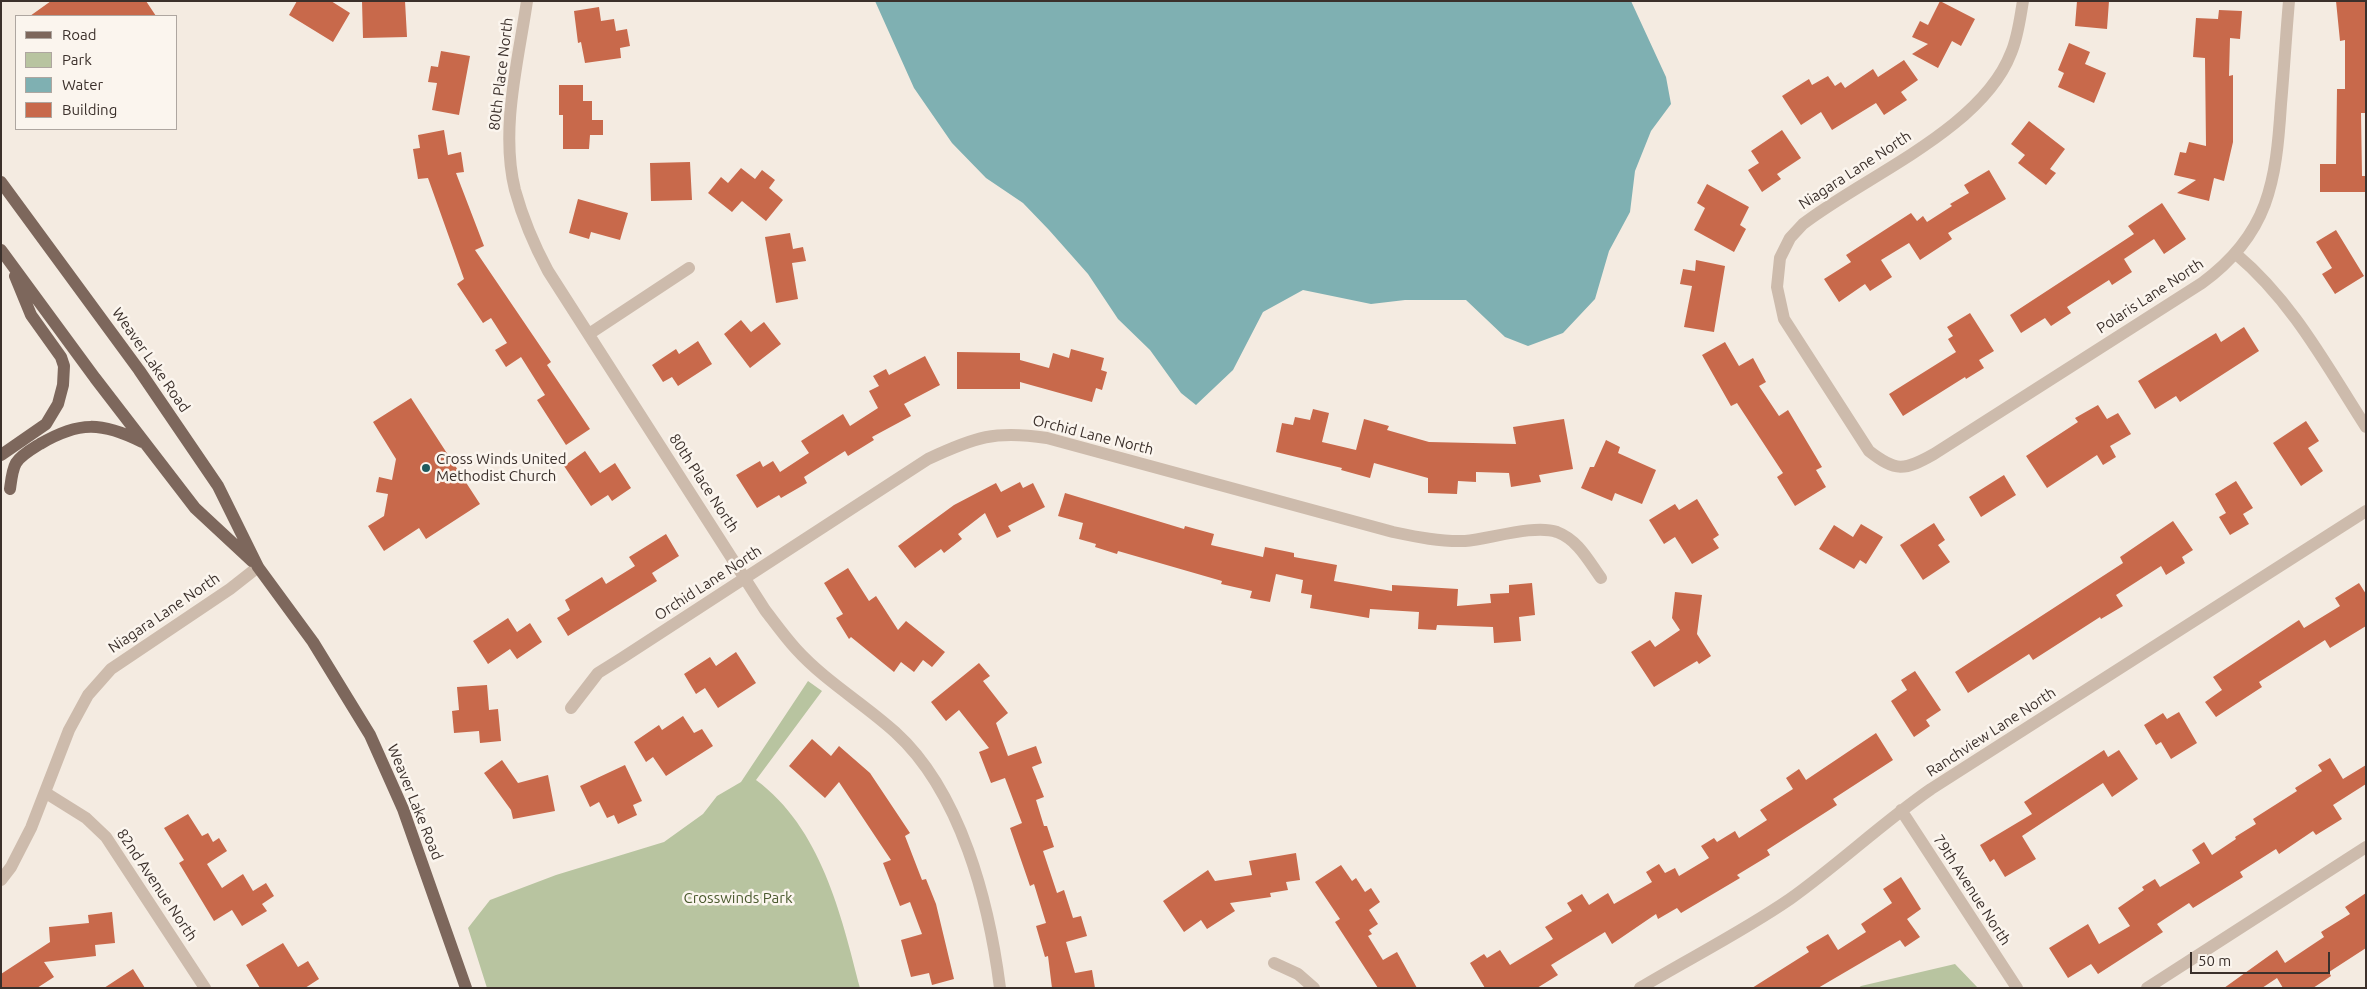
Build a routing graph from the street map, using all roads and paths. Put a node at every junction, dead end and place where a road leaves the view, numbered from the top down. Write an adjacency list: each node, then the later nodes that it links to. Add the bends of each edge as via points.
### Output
1 (527, 1): 8 (street, 80th Place North, via 513,96 510,143 515,189 529,236)
2 (2022, 1): 10 (street, Niagara Lane North, via 2011,54 1973,110 1803,224 1790,238 1780,258 1777,287 1784,319)
3 (2289, 1): 5 (street, Polaris Lane North, via 2273,182 2263,212)
4 (1, 182): 15 (main road, Weaver Lake Road, via 139,370 218,486)
5 (2236, 254): 9 (street, via 2289,307); 10 (street, Polaris Lane North, via 2202,283 1919,462 1904,466 1888,465 1869,451)
6 (5, 255): 11 (main road, Weaver Lake Road); 12 (main road, via 31,315 60,357 64,376 58,404 46,424)
7 (689, 268): 8 (street)
8 (589, 334): 16 (street, 80th Place North)
9 (2366, 427)
10 (1859, 435)
11 (146, 443): 13 (main road, via 118,431 91,426 67,429 27,452 15,464); 15 (main road, Weaver Lake Road, via 195,508)
12 (1, 456)
13 (10, 490)
14 (2366, 511): 20 (street, Ranchview Lane North)
15 (258, 567): 19 (street, Niagara Lane North, via 230,590 110,668 88,695 69,730); 25 (main road, Weaver Lake Road, via 338,682 382,758)
16 (745, 578): 17 (street, Orchid Lane North, via 928,459 988,435 1017,434 1047,438 1393,532 1430,539 1463,541 1531,531 1555,532 1576,542); 18 (street, Orchid Lane North, via 598,673); 26 (street, 80th Place North, via 796,649 823,675 896,733 925,765 947,802 967,850 986,909)
17 (1601, 578)
18 (571, 708)
19 (46, 793): 22 (street, Niagara Lane North, via 11,867); 24 (street, 82nd Avenue North, via 86,818 106,837)
20 (1901, 810): 28 (street, Ranchview Lane North, via 1835,866 1788,900); 29 (street, 79th Avenue North)
21 (2366, 847): 30 (street)
22 (1, 880)
23 (1274, 963): 27 (street, via 1298,974)
24 (205, 988)
25 (466, 988)
26 (1000, 988)
27 (1314, 988)
28 (1640, 988)
29 (2016, 988)
30 (2147, 988)

